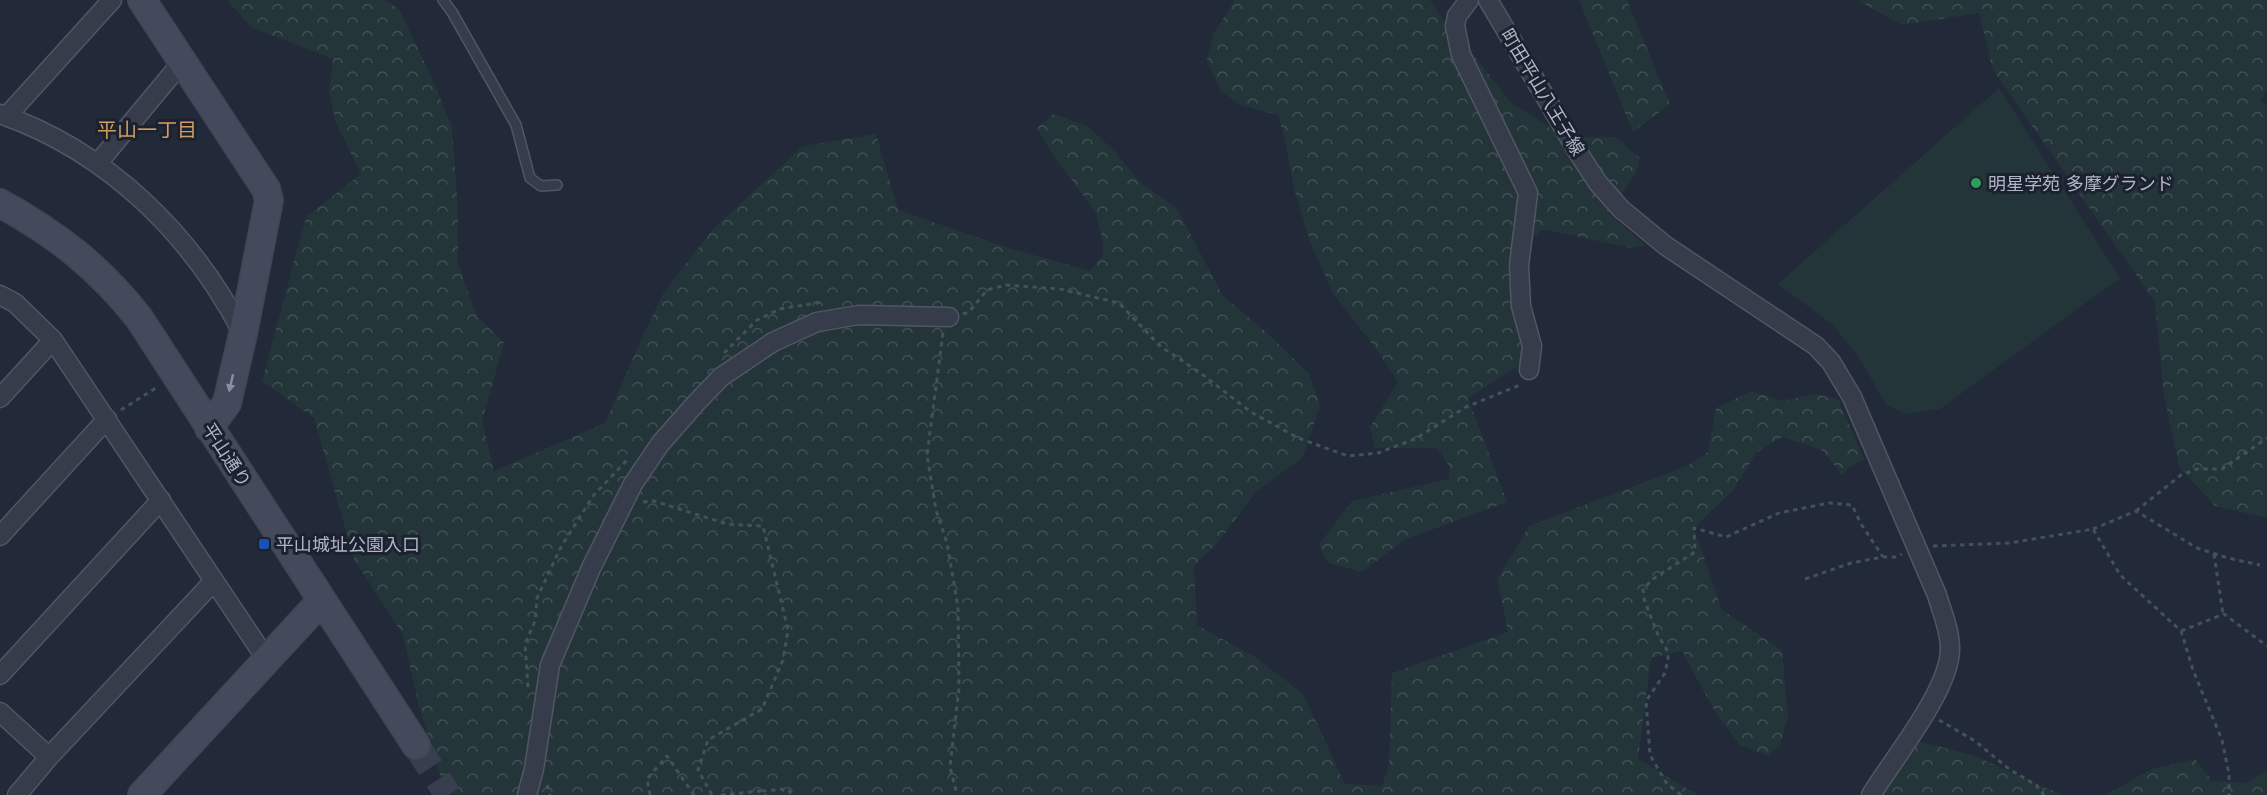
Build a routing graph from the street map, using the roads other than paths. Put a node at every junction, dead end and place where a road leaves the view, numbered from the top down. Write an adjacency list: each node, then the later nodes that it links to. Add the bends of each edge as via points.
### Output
1 (112, 0): 7 (street)
2 (142, 0): 6 (street)
3 (443, 0): 9 (lane, via 516,125 530,178 541,186)
4 (1469, 0): 15 (street, via 1455,26 1461,55 1528,193 1519,265 1521,306 1532,346)
5 (1488, 0): 31 (street, 町田平山八王子線, via 1559,122 1598,183 1621,209 1658,240 1816,346 1831,362 1852,397 1937,595 1950,651 1941,685)
6 (182, 62): 8 (street); 13 (street, via 266,189 269,200)
7 (4, 115): 8 (street)
8 (98, 163): 13 (street, via 177,234 226,301)
9 (557, 185)
10 (0, 203): 18 (street, 平山通り, via 41,226 110,283 139,318)
11 (0, 295): 14 (street, via 15,303)
12 (949, 317): 30 (street, via 859,315 817,322 773,342 721,377 697,402 660,444 633,484 591,568 550,665)
13 (243, 334): 18 (street, one-way to 18, via 227,403)
14 (53, 340): 16 (street); 17 (street)
15 (1529, 370)
16 (0, 398)
17 (107, 419): 19 (street); 20 (street)
18 (210, 428): 22 (street, 平山通り)
19 (161, 500): 21 (street); 24 (street)
20 (0, 536)
21 (214, 581): 23 (street); 27 (street)
22 (322, 600): 23 (street); 26 (street, 平山通り)
23 (267, 660): 29 (street)
24 (0, 675)
25 (0, 712): 27 (street)
26 (416, 745)
27 (49, 758): 28 (street)
28 (17, 795)
29 (142, 795)
30 (527, 795)
31 (1871, 795)

